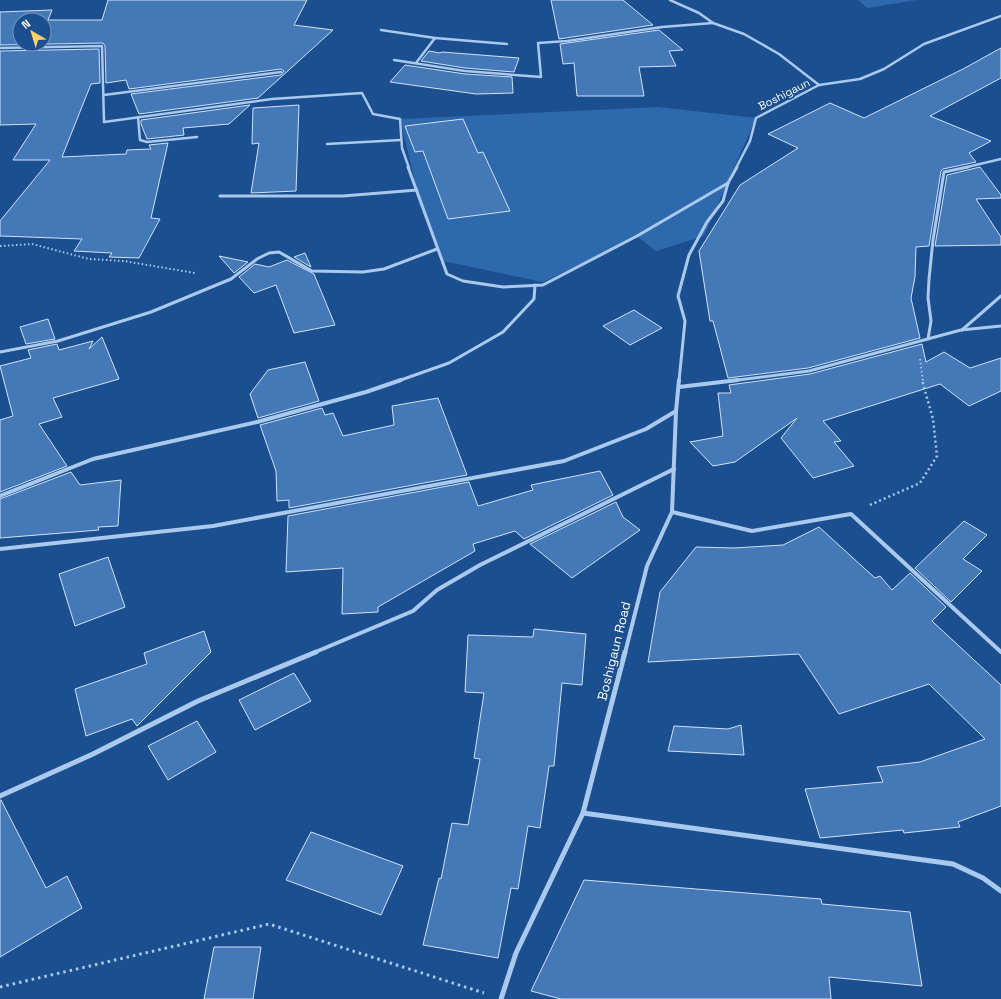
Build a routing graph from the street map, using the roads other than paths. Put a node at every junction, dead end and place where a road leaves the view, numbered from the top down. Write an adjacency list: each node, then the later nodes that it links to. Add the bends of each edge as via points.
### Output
1 (670, 0): 3 (street, Boshigaun)
2 (1001, 16): 11 (street, via 924,44 884,69 866,76)
3 (714, 23): 9 (street, via 538,43 541,77 465,71); 11 (street, Boshigaun, via 744,34 779,54)
4 (381, 30): 5 (street)
5 (435, 38): 6 (street); 9 (street)
6 (507, 44)
7 (0, 48): 12 (street, via 102,46)
8 (394, 60): 9 (street)
9 (416, 63)
10 (282, 72): 12 (street)
11 (819, 85): 18 (street, Boshigaun, via 756,118 750,141)
12 (104, 95): 13 (street, via 104,122)
13 (138, 117): 14 (street, via 140,140 147,142); 15 (street, via 272,99 362,93 373,114 400,119)
14 (197, 137)
15 (401, 140): 16 (street); 19 (street)
16 (327, 144)
17 (1001, 159): 27 (street, via 944,172 929,279 931,321)
18 (728, 183): 22 (street, via 637,236 543,285); 23 (street, Boshigaun, via 723,201 707,222 689,255)
19 (416, 190): 20 (street, via 348,195); 21 (street)
20 (220, 196)
21 (437, 249): 22 (street, via 447,274 463,281 503,287); 28 (street, via 384,269 363,272 312,271 278,252 269,253 231,279 151,312 58,341)
22 (535, 285): 32 (street, via 534,299 503,332 449,363 366,392 257,422 93,459)
23 (678, 296): 29 (street, Boshigaun Road, via 685,321)
24 (1001, 296): 26 (street)
25 (1001, 326): 26 (street)
26 (961, 330): 27 (street)
27 (928, 339): 29 (street, via 809,371)
28 (0, 352)
29 (679, 387): 30 (street, Boshigaun Road)
30 (676, 411): 31 (street, Boshigaun Road); 34 (street, via 646,429 564,462 213,526)
31 (674, 469): 33 (street, Boshigaun Road); 36 (street, via 480,565 437,590 413,611 198,701 93,754)
32 (0, 496)
33 (672, 512): 35 (street, via 752,531 851,514); 37 (street, Boshigaun Road, via 647,566)
34 (0, 550)
35 (1001, 652)
36 (0, 796)
37 (583, 813): 38 (street, via 953,864 983,878); 39 (street, Boshigaun Road, via 516,953)
38 (1001, 891)
39 (501, 999)

